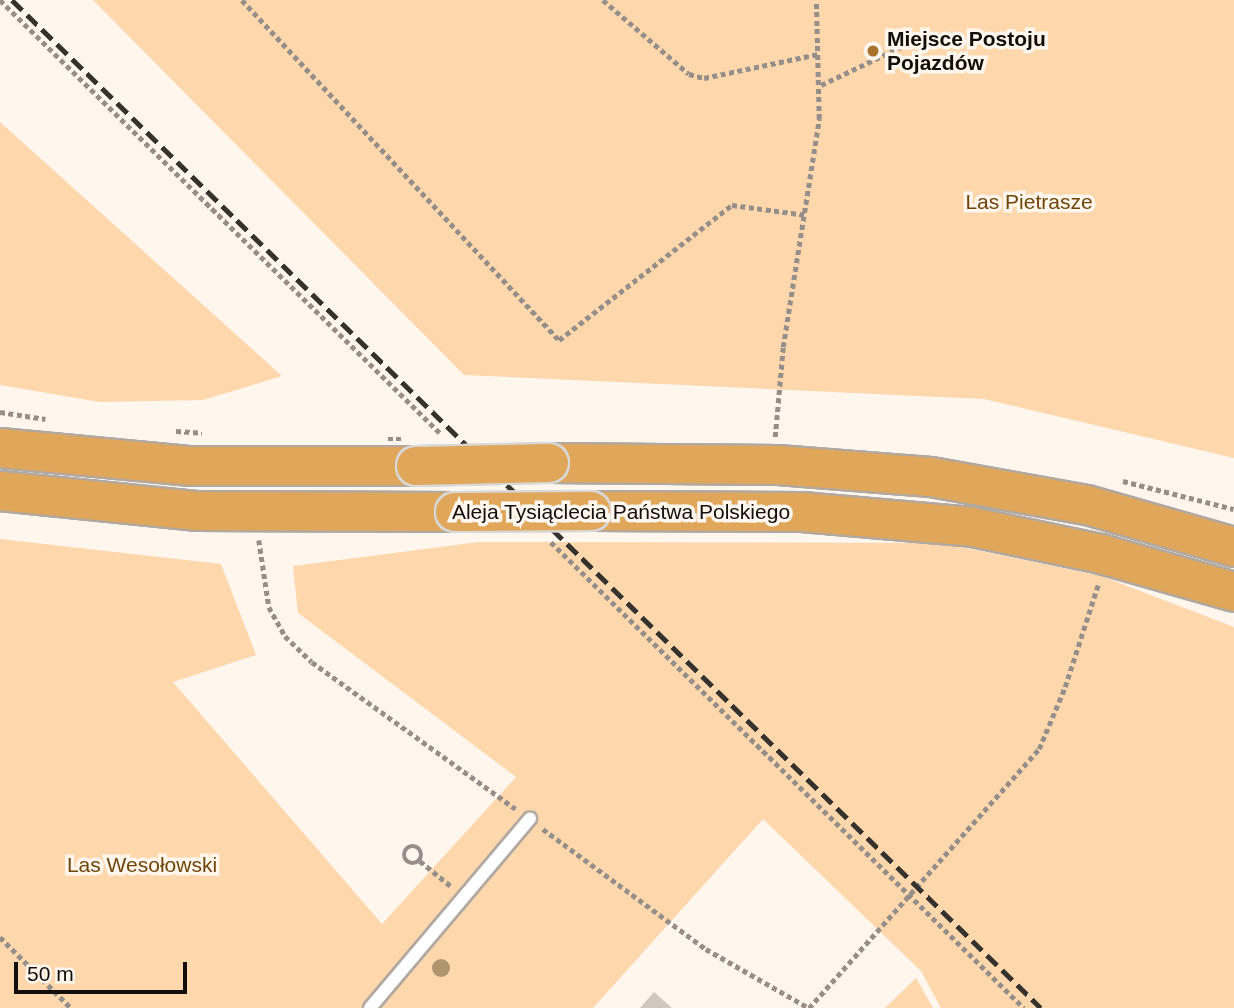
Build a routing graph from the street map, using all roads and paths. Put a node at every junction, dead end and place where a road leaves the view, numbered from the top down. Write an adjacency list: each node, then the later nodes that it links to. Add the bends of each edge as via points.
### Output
1 (242, 0): 7 (path, via 559,341 732,205)
2 (603, 0): 5 (path, via 689,74 704,78)
3 (816, 0): 5 (path)
4 (911, 42): 6 (path)
5 (819, 54): 6 (path)
6 (821, 85): 7 (path)
7 (806, 215): 15 (path, via 783,347 775,439)
8 (0, 412): 9 (path)
9 (49, 420)
10 (163, 430): 11 (path)
11 (214, 434)
12 (388, 439): 13 (path)
13 (376, 440)
14 (0, 448): 15 (highway, bridge, via 191,466)
15 (778, 465): 18 (highway, via 993,486 1099,509)
16 (0, 491): 17 (highway, Aleja Tysiąclecia Państwa Polskiego, via 134,508)
17 (256, 513): 19 (highway, Aleja Tysiąclecia Państwa Polskiego, bridge, via 863,515 972,527); 21 (path, via 269,607 285,636 312,662)
18 (1234, 547)
19 (1101, 554): 20 (highway, Aleja Tysiąclecia Państwa Polskiego); 27 (path, via 1101,576 1084,634 1039,749)
20 (1234, 592)
21 (530, 819): 23 (lane); 27 (path, via 706,949)
22 (420, 861): 22 (path, via 420,850 406,850 410,864); 23 (path)
23 (464, 897): 26 (lane)
24 (0, 937): 25 (path)
25 (71, 1008)
26 (370, 1008)
27 (809, 1008)

